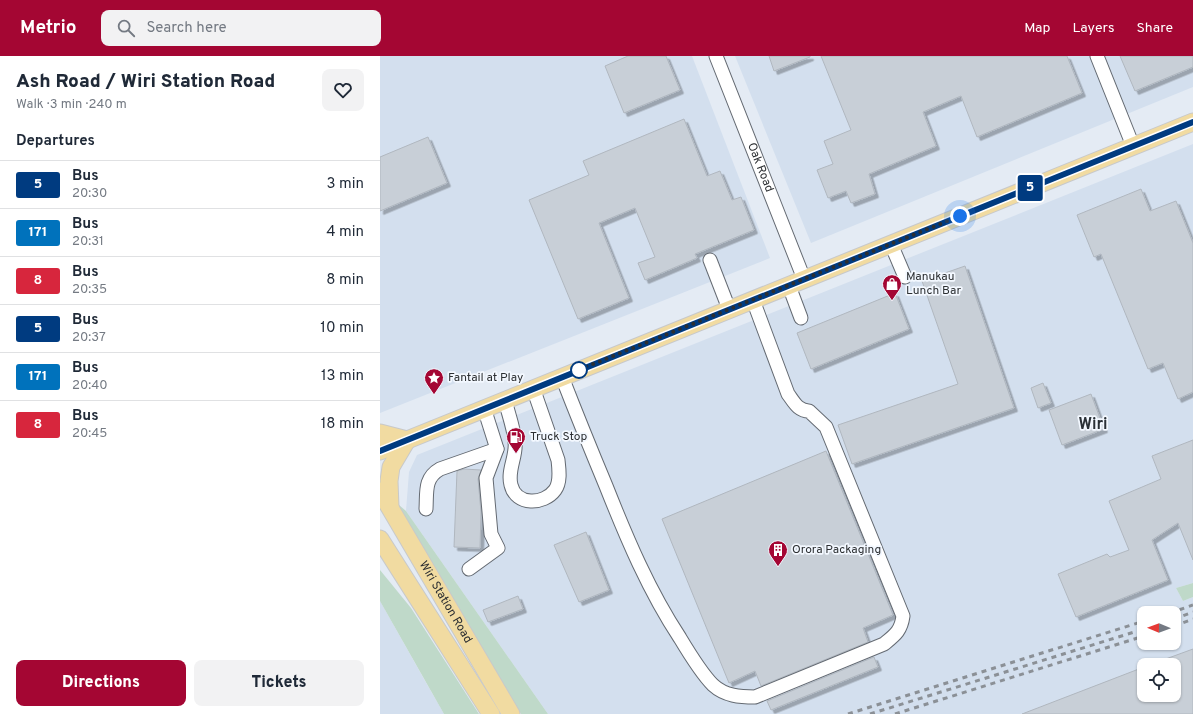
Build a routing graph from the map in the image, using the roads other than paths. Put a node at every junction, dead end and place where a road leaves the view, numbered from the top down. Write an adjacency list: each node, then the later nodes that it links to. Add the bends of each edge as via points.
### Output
1 (716, 56): 8 (street, Oak Road)
2 (1097, 56): 4 (street)
3 (1193, 122): 4 (main road)
4 (1133, 146): 5 (main road)
5 (891, 244): 7 (street); 8 (main road)
6 (710, 260): 11 (street)
7 (905, 277)
8 (804, 278): 9 (main road)
9 (788, 286): 10 (main road); 12 (street)
10 (753, 300): 11 (main road); 13 (street, via 788,394 797,407 809,411 826,427 903,616 897,634 884,644 755,697 738,697 725,693 713,685 673,628 653,594 626,536)
11 (729, 310): 13 (main road)
12 (801, 318)
13 (562, 377): 14 (main road)
14 (533, 388): 15 (main road); 15 (street, via 560,471 556,489 546,498 527,501 517,496 511,485 511,468 516,443)
15 (505, 400): 16 (main road)
16 (484, 408): 18 (main road); 19 (street)
17 (380, 433): 18 (main road)
18 (407, 440): 20 (main road); 22 (main road, via 391,467)
19 (497, 449): 23 (street, via 436,471 428,481); 25 (street, via 486,478 491,534 498,548)
20 (380, 451)
21 (380, 491): 22 (main road, Wiri Station Road)
22 (390, 508): 27 (main road, Wiri Station Road)
23 (426, 509)
24 (380, 539): 26 (main road, Wiri Station Road)
25 (469, 569)
26 (492, 714)
27 (511, 714)

